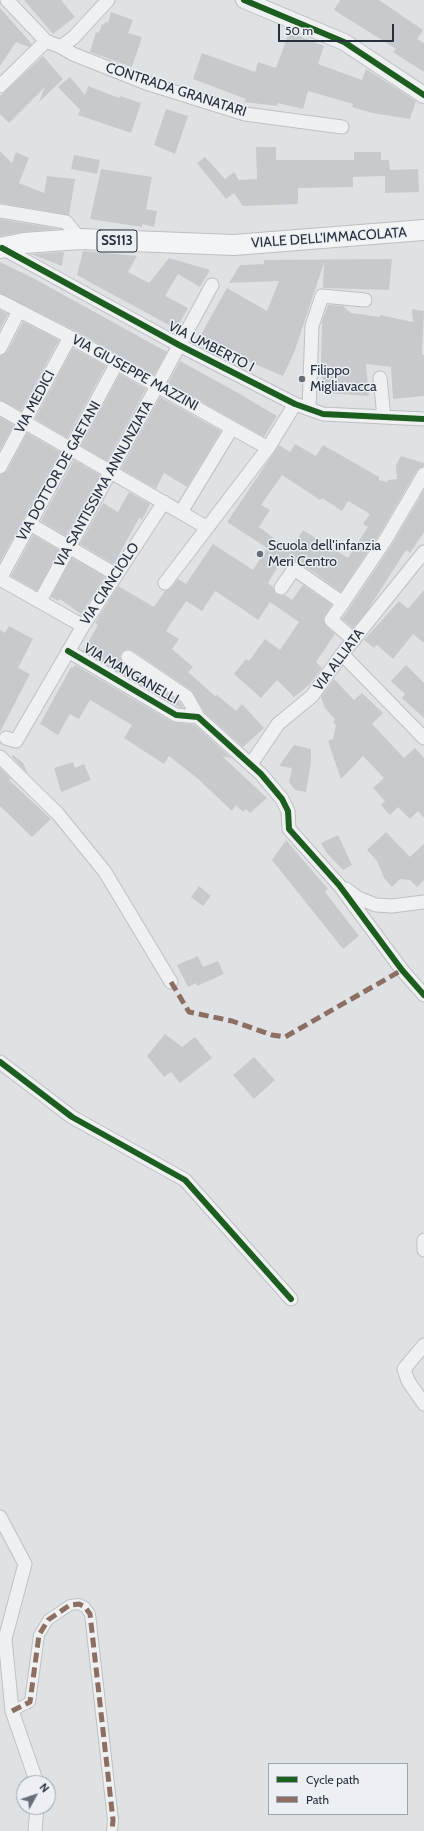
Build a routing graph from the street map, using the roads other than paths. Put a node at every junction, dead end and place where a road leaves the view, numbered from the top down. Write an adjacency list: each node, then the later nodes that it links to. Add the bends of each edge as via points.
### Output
1 (7, 0): 4 (street)
2 (108, 0): 5 (street, via 74,37)
3 (244, 0): 7 (street, via 344,42)
4 (46, 41): 5 (street, CONTRADA GRANATARI); 6 (street)
5 (60, 47): 8 (street, CONTRADA GRANATARI, via 146,83 245,114)
6 (0, 86)
7 (424, 95)
8 (342, 127)
9 (0, 211): 11 (street, via 66,222)
10 (424, 230): 11 (main road, VIALE DELL'IMMACOLATA / SS113, via 234,245)
11 (80, 239): 12 (main road, SS113, via 24,243)
12 (1, 248): 18 (street, VIA UMBERTO I)
13 (212, 285): 18 (street, VIA SANTISSIMA ANNUNZIATA)
14 (365, 300): 25 (street, via 322,296 312,326)
15 (0, 301): 16 (street, VIA GIUSEPPE MAZZINI)
16 (19, 311): 17 (street, VIA GIUSEPPE MAZZINI); 19 (street)
17 (70, 337): 20 (street, VIA GIUSEPPE MAZZINI); 28 (street, VIA MEDICI)
18 (179, 345): 22 (street, VIA SANTISSIMA ANNUNZIATA); 23 (street, VIA UMBERTO I)
19 (0, 348)
20 (117, 363): 22 (street, VIA GIUSEPPE MAZZINI); 31 (street, VIA DOTTOR DE GAETANI)
21 (380, 378): 26 (street)
22 (157, 386): 29 (street, VIA GIUSEPPE MAZZINI); 33 (street, VIA SANTISSIMA ANNUNZIATA)
23 (295, 404): 25 (street, VIA UMBERTO I); 30 (street)
24 (0, 408): 28 (street)
25 (309, 409): 26 (street, VIA UMBERTO I, via 323,414)
26 (384, 417): 27 (street, VIA UMBERTO I)
27 (424, 419)
28 (24, 422): 31 (street); 32 (street, VIA MEDICI)
29 (232, 428): 30 (street, VIA GIUSEPPE MAZZINI); 36 (street)
30 (268, 448): 38 (street)
31 (71, 449): 33 (street); 37 (street, VIA DOTTOR DE GAETANI)
32 (0, 467)
33 (110, 472): 35 (street); 39 (street, VIA SANTISSIMA ANNUNZIATA)
34 (424, 474): 46 (street, via 386,539)
35 (164, 502): 36 (street); 41 (street, VIA CIANCIOLO)
36 (181, 512): 38 (street)
37 (30, 524): 39 (street); 42 (street, VIA DOTTOR DE GAETANI)
38 (206, 527): 43 (street)
39 (69, 547): 41 (street); 45 (street, VIA SANTISSIMA ANNUNZIATA)
40 (424, 552): 48 (street, VIA ALLIATA)
41 (115, 574): 47 (street, VIA CIANCIOLO)
42 (0, 579): 45 (street)
43 (165, 583)
44 (281, 588): 46 (street, via 294,569)
45 (40, 601): 47 (street)
46 (343, 603): 48 (street, via 331,620)
47 (83, 626): 49 (street, VIA CIANCIOLO)
48 (354, 640): 50 (street, VIA ALLIATA)
49 (68, 651): 52 (street, VIA MANGANELLI, via 176,715); 54 (street, VIA CIANCIOLO, via 16,741)
50 (342, 654): 53 (street); 56 (street, VIA ALLIATA, via 312,696 278,724)
51 (128, 657): 52 (street, via 187,697)
52 (198, 717): 56 (street)
53 (424, 738)
54 (2, 739)
55 (0, 757): 59 (street, via 58,814 105,872)
56 (251, 764): 57 (street, via 282,799 288,811 289,829)
57 (339, 885): 58 (street, via 358,898 376,905); 60 (street, via 402,970)
58 (424, 902)
59 (171, 982)
60 (424, 995)
61 (0, 1062): 64 (street, via 72,1117 185,1180)
62 (424, 1240): 63 (street)
63 (424, 1250)
64 (291, 1299)
65 (424, 1345): 66 (street, via 404,1369 408,1381)
66 (424, 1404)
67 (0, 1517): 68 (street, via 25,1564 6,1639)
68 (12, 1712): 69 (street); 72 (street, via 30,1702 39,1635 48,1620 70,1605 79,1604 85,1607 90,1614 113,1820)
69 (34, 1775)
70 (36, 1815): 71 (street)
71 (35, 1831)
72 (112, 1831)

